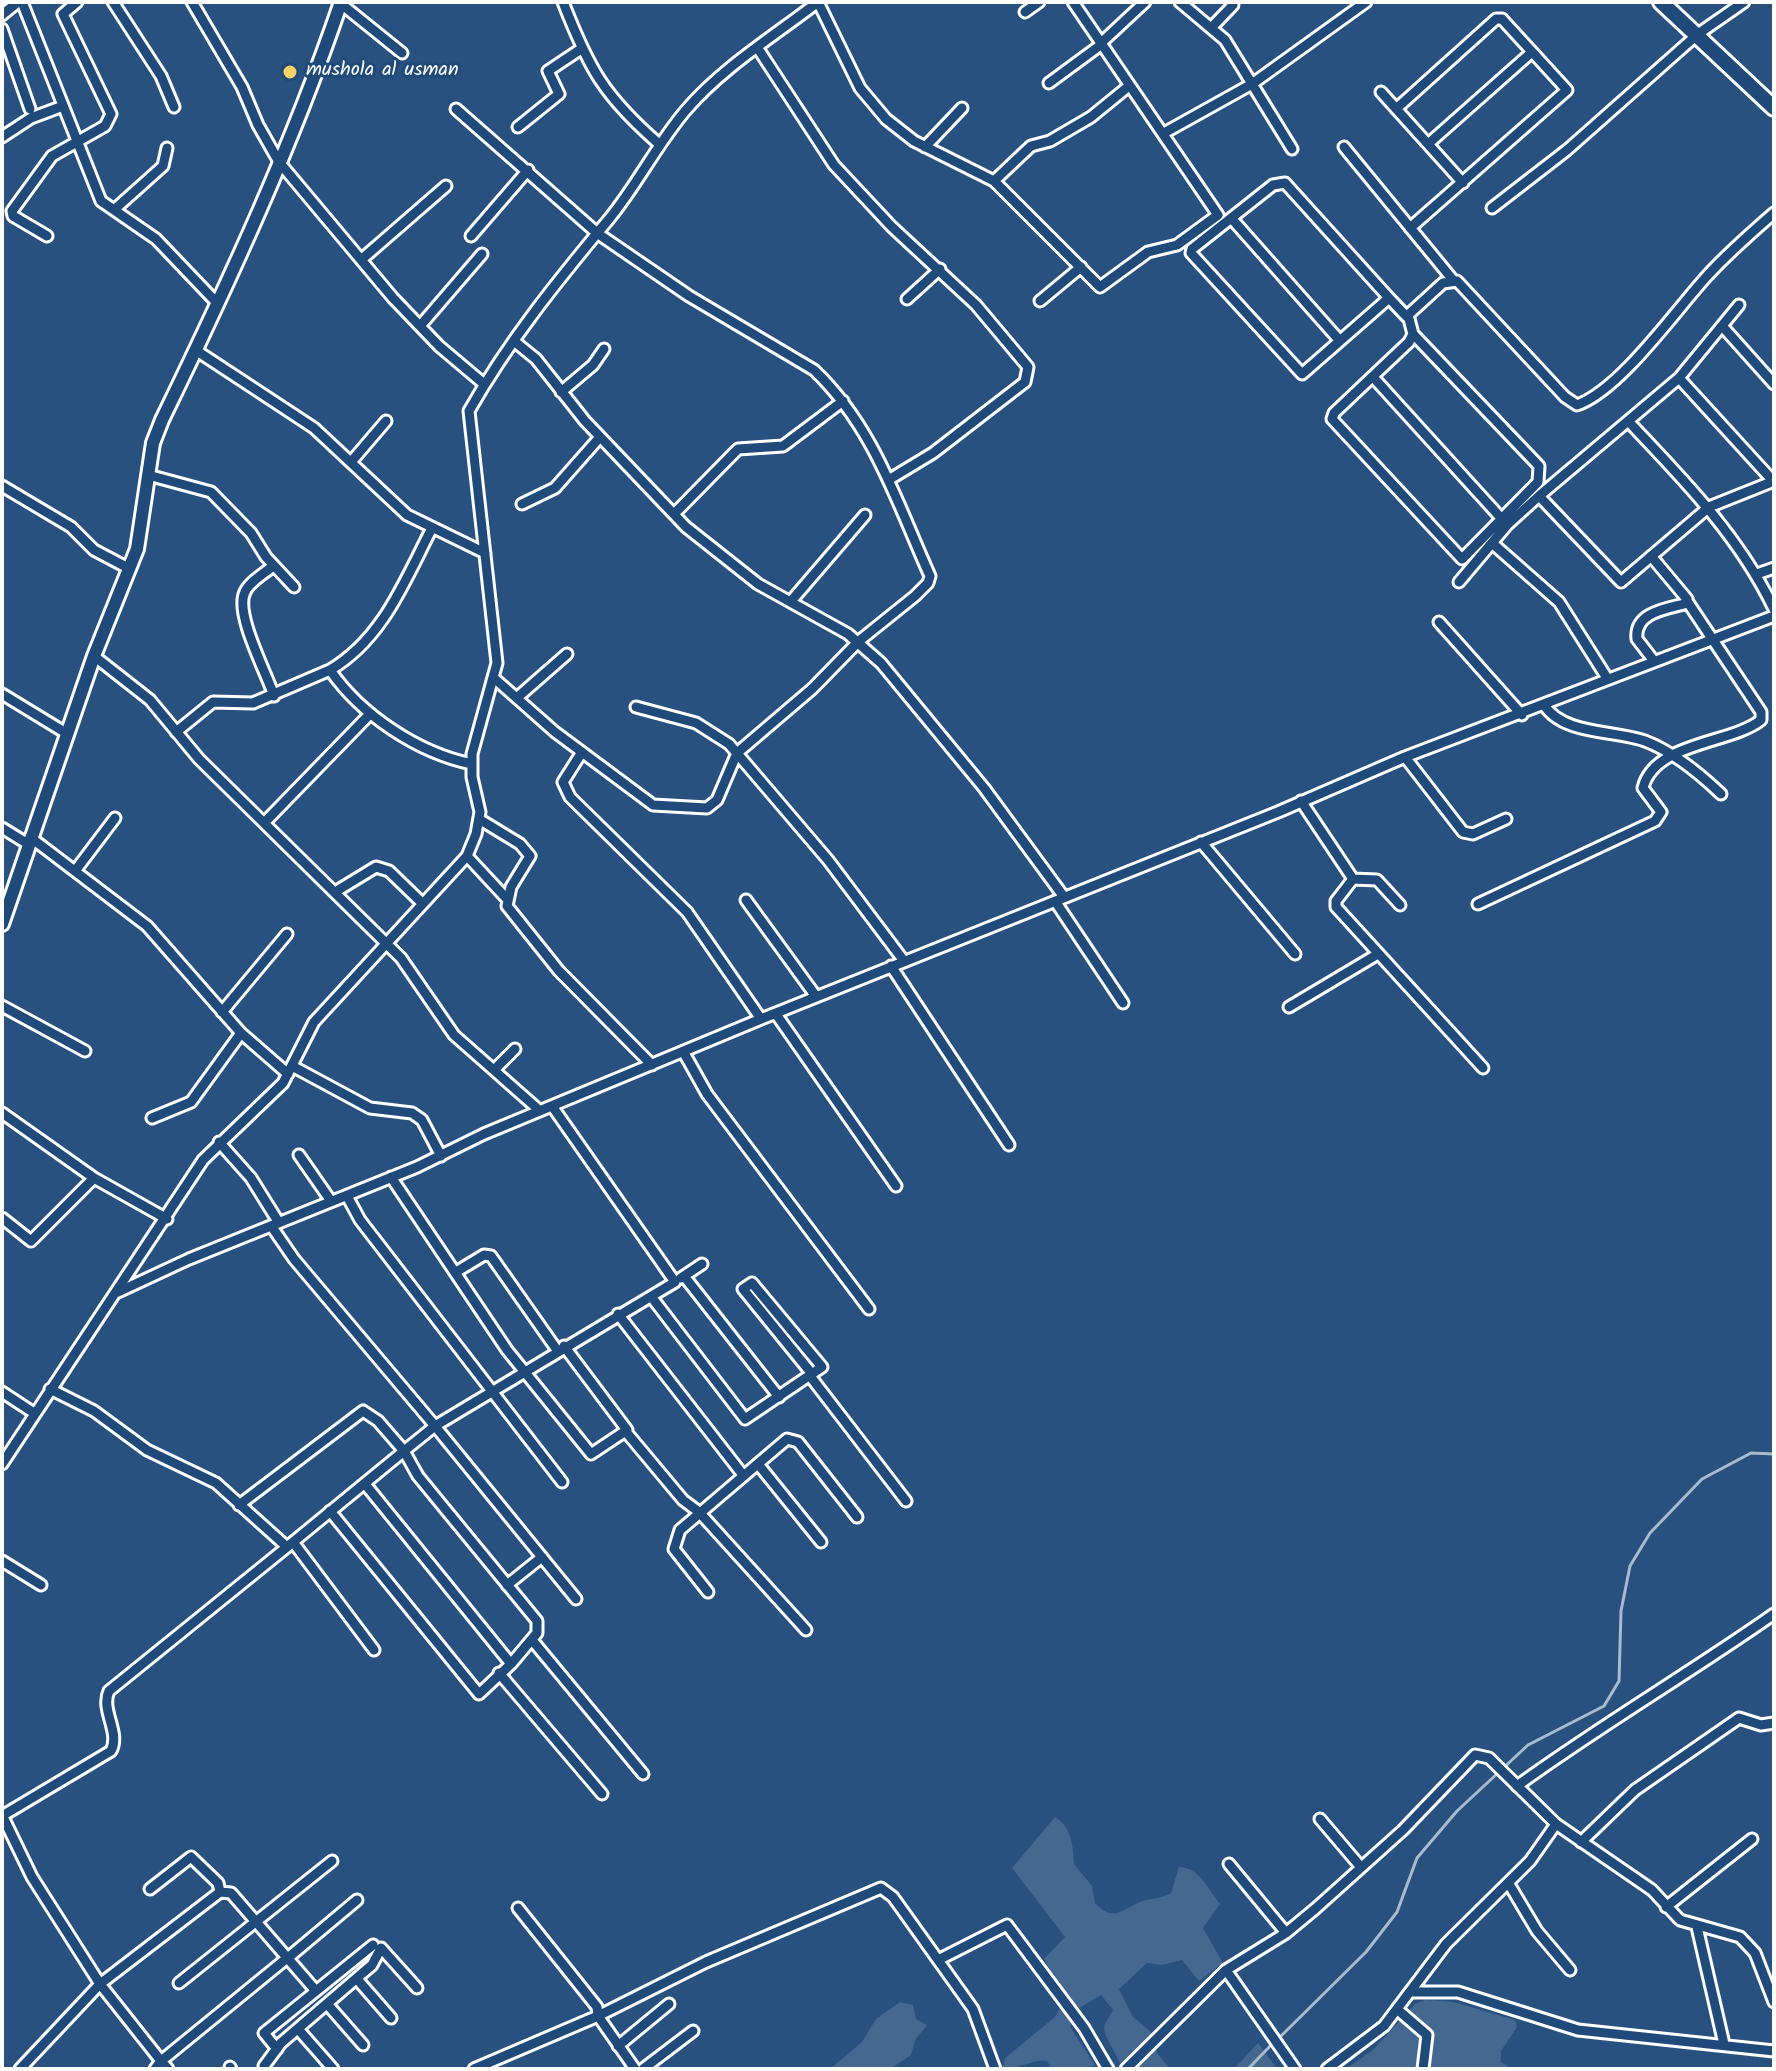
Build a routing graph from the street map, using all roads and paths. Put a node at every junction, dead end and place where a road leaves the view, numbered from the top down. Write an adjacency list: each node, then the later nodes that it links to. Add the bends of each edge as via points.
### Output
1 (20, 2): 16 (street); 30 (street)
2 (77, 2): 40 (street, via 63,14 111,111 109,122)
3 (113, 2): 31 (street)
4 (192, 2): 47 (street)
5 (341, 2): 24 (street); 47 (main road)
6 (563, 2): 22 (street)
7 (1039, 2): 15 (street)
8 (1073, 2): 20 (street)
9 (1145, 2): 20 (street)
10 (1180, 2): 17 (street)
11 (1366, 2): 27 (street)
12 (1661, 2): 19 (main road)
13 (1744, 2): 19 (street)
14 (1233, 5): 17 (street)
15 (1025, 12)
16 (2, 15)
17 (1211, 28): 27 (street, via 1225,40)
18 (2, 29): 25 (street)
19 (1698, 34): 33 (main road); 52 (street, via 1567,150)
20 (1101, 43): 26 (street); 28 (street)
21 (757, 47): 41 (street, via 689,107); 43 (street, via 818,2 866,97 900,132); 63 (street, via 834,165)
22 (581, 49): 37 (street, via 548,71 559,94); 41 (street, via 621,111)
23 (1532, 52): 36 (street, via 1502,19 1496,19); 42 (street); 50 (street, via 1567,94)
24 (402, 53)
25 (5, 54): 34 (street)
26 (1049, 83)
27 (1252, 84): 38 (street); 46 (street)
28 (1129, 86): 38 (street); 49 (street, via 1091,117 1031,146)
29 (1381, 92): 36 (street)
30 (63, 106): 39 (street); 40 (street)
31 (174, 107)
32 (962, 108): 43 (street)
33 (1774, 108)
34 (30, 109)
35 (456, 109): 48 (street)
36 (1396, 109): 42 (street)
37 (518, 127)
38 (1164, 133): 62 (street, via 1218,215 1177,245 1148,252 1100,287)
39 (2, 137)
40 (77, 141): 53 (street, via 101,201); 58 (street, via 52,156 12,211)
41 (659, 144): 57 (street)
42 (1428, 144): 50 (street)
43 (925, 147): 49 (street)
44 (1344, 147): 56 (street)
45 (167, 148): 53 (street, via 163,166)
46 (1292, 149)
47 (279, 162): 61 (street); 68 (main road)
48 (528, 170): 57 (street); 59 (street)
49 (994, 181): 62 (street)
50 (1463, 183): 56 (street)
51 (446, 186): 61 (street)
52 (1492, 208)
53 (115, 209): 68 (street, via 189,269)
54 (1774, 213): 64 (street, via 1598,393 1577,405)
55 (1232, 219): 65 (street, via 1273,185 1285,183); 75 (street); 75 (street, via 1191,253 1298,373)
56 (1410, 228): 64 (street)
57 (597, 233): 74 (street); 83 (street, via 689,296 814,370)
58 (47, 236)
59 (471, 236)
60 (482, 254): 71 (street)
61 (362, 259): 71 (street)
62 (1081, 267): 67 (street)
63 (940, 269): 66 (street); 89 (street, via 1028,367 1028,377 968,429)
64 (1453, 280): 70 (street)
65 (1389, 298): 70 (street); 75 (street)
66 (907, 299)
67 (1040, 301)
68 (217, 303): 77 (main road)
69 (1739, 305): 72 (street)
70 (1407, 317): 73 (street)
71 (420, 326): 80 (street)
72 (1723, 327): 79 (street); 81 (street)
73 (1413, 334): 78 (street); 97 (street, via 1539,466 1538,482)
74 (514, 341): 80 (street); 82 (street)
75 (1340, 341)
76 (604, 349): 82 (street)
77 (197, 351): 87 (street, via 314,428); 88 (main road, via 162,420)
78 (1373, 377): 97 (street); 97 (street, via 1334,413 1338,428 1462,559)
79 (1679, 378): 85 (street); 90 (street)
80 (484, 384): 100 (street, via 468,415)
81 (1774, 384)
82 (561, 392): 86 (street)
83 (843, 401): 89 (street); 95 (street, via 783,446 738,449)
84 (386, 421): 87 (street)
85 (1628, 421): 92 (street); 94 (street)
86 (600, 437): 93 (street, via 565,479); 95 (street)
87 (351, 462): 98 (street, via 392,504)
88 (148, 475): 102 (street, via 211,492 251,533); 104 (main road)
89 (890, 479): 114 (street, via 930,581)
90 (1773, 481): 94 (street)
91 (2, 486): 104 (street)
92 (1539, 496): 99 (street); 101 (street, via 1616,579 1625,580)
93 (522, 504)
94 (1709, 507): 101 (street); 105 (street)
95 (674, 514): 108 (street, via 740,571)
96 (865, 515): 108 (street)
97 (1501, 518)
98 (432, 528): 100 (street); 118 (street, via 383,620 354,653)
99 (1492, 543): 106 (street); 119 (street, via 1559,602)
100 (485, 553): 120 (street)
101 (1651, 556): 109 (street)
102 (273, 566): 107 (street); 122 (street, via 243,599)
103 (1774, 568): 105 (street)
104 (130, 569): 116 (main road)
105 (1757, 574): 110 (street)
106 (1459, 582)
107 (294, 587)
108 (792, 600): 114 (street)
109 (1687, 601): 113 (street); 117 (street, via 1647,616 1638,627 1637,639)
110 (1774, 609)
111 (1774, 616): 113 (street)
112 (1439, 622): 127 (street)
113 (1711, 637): 117 (street); 132 (street, via 1762,718)
114 (859, 641): 131 (street); 149 (street, via 925,713)
115 (567, 654): 123 (street)
116 (94, 656): 128 (street, via 150,700); 129 (main road)
117 (1654, 661): 119 (street)
118 (330, 670): 122 (street); 126 (street)
119 (1607, 678): 124 (street)
120 (495, 679): 123 (street); 134 (street)
121 (2, 694): 129 (street)
122 (274, 696): 128 (street, via 253,703 213,702)
123 (519, 696): 130 (street)
124 (1544, 705): 127 (street); 132 (street, via 1566,724 1643,740)
125 (636, 707): 131 (street, via 705,727)
126 (370, 714): 134 (street, via 426,748); 140 (street)
127 (1522, 715): 133 (street)
128 (176, 732): 140 (street)
129 (66, 733): 142 (main road)
130 (582, 752): 131 (street, via 653,805 702,809 717,800); 167 (street, via 563,782 570,797 687,912)
131 (737, 753): 159 (street)
132 (1673, 754): 135 (street); 152 (street, via 1643,784 1661,812 1655,821)
133 (1405, 757): 136 (street); 139 (street, via 1463,832 1473,834)
134 (472, 764): 138 (street)
135 (1721, 794)
136 (1301, 801): 143 (street); 146 (street)
137 (115, 818): 145 (street)
138 (479, 819): 144 (street); 148 (street, via 530,856)
139 (1506, 819)
140 (265, 822): 147 (street)
141 (2, 828): 142 (street)
142 (29, 841): 145 (street); 154 (main road)
143 (1201, 842): 149 (street); 157 (street)
144 (467, 856): 148 (street); 151 (street)
145 (75, 871): 165 (street, via 147,926)
146 (1353, 879): 153 (street, via 1377,880); 158 (street, via 1335,904)
147 (335, 892): 151 (street, via 376,867 389,871); 156 (street)
148 (506, 898): 172 (street, via 559,971)
149 (1059, 899): 159 (street); 162 (street)
150 (746, 900): 161 (street)
151 (422, 903): 156 (street)
152 (1478, 904)
153 (1400, 905)
154 (2, 924)
155 (287, 934): 165 (street)
156 (386, 943): 174 (street, via 314,1022); 175 (street, via 454,1035)
157 (1295, 954)
158 (1378, 954): 164 (street); 173 (street)
159 (904, 961): 160 (street)
160 (891, 966): 161 (street); 181 (street)
161 (815, 995): 166 (street)
162 (1123, 1003)
163 (2, 1006): 170 (street)
164 (1289, 1007)
165 (222, 1012): 168 (street)
166 (776, 1014): 167 (street); 186 (street)
167 (761, 1019): 171 (street)
168 (241, 1033): 174 (street); 179 (street, via 191,1102)
169 (515, 1049): 175 (street)
170 (85, 1051)
171 (684, 1053): 172 (street); 197 (street, via 707,1094)
172 (652, 1065): 176 (street)
173 (1483, 1068)
174 (290, 1070): 180 (street); 183 (street, via 370,1108 412,1113 422,1120)
175 (494, 1070): 177 (street)
176 (552, 1106): 177 (street); 194 (street)
177 (539, 1110): 183 (street)
178 (2, 1113): 185 (street)
179 (152, 1118)
180 (219, 1142): 190 (street); 191 (street, via 251,1178)
181 (1009, 1145)
182 (299, 1155): 188 (street)
183 (441, 1156): 184 (street)
184 (391, 1177): 187 (street); 193 (street)
185 (94, 1178): 189 (street, via 31,1241); 190 (street)
186 (896, 1186)
187 (347, 1196): 188 (street); 204 (street)
188 (331, 1201): 191 (street)
189 (2, 1218)
190 (167, 1219): 195 (street)
191 (275, 1225): 195 (street); 207 (street, via 294,1259)
192 (702, 1264): 194 (street)
193 (456, 1272): 199 (street, via 491,1256); 200 (street)
194 (680, 1279): 196 (street); 205 (street)
195 (116, 1293): 202 (street)
196 (653, 1299): 198 (street); 205 (street, via 745,1419)
197 (869, 1309)
198 (618, 1314): 199 (street); 212 (street)
199 (560, 1348): 200 (street); 208 (street)
200 (525, 1370): 204 (street); 208 (street, via 591,1454)
201 (811, 1375): 201 (street, via 822,1367 752,1283 743,1289); 205 (street); 215 (street)
202 (50, 1389): 206 (street); 216 (street, via 94,1411 147,1450 216,1483)
203 (2, 1392): 206 (street)
204 (493, 1394): 207 (street); 213 (street)
205 (779, 1397)
206 (34, 1413): 210 (street)
207 (435, 1426): 209 (street); 222 (street)
208 (627, 1433): 218 (street)
209 (404, 1451): 214 (street); 216 (street, via 363,1411); 225 (street, via 418,1476)
210 (2, 1464)
211 (758, 1464): 212 (street); 219 (street, via 787,1439 795,1439); 220 (street)
212 (743, 1475): 218 (street)
213 (562, 1482)
214 (365, 1484): 217 (street); 232 (street)
215 (906, 1501)
216 (239, 1505): 221 (street)
217 (330, 1511): 221 (street); 233 (street, via 479,1694)
218 (699, 1512): 226 (street, via 680,1530 674,1549); 229 (street)
219 (857, 1517)
220 (821, 1542)
221 (290, 1544): 231 (street); 238 (street, via 109,1691 115,1743 111,1751)
222 (542, 1557): 225 (street); 227 (street)
223 (2, 1561): 224 (street)
224 (41, 1585)
225 (507, 1585): 230 (street, via 539,1627)
226 (708, 1592)
227 (576, 1599)
228 (1774, 1614): 236 (street)
229 (806, 1630)
230 (532, 1640): 232 (street); 235 (street)
231 (374, 1650)
232 (511, 1664): 233 (street)
233 (499, 1673): 237 (street)
234 (1774, 1723): 242 (street, via 1739,1718 1722,1728 1635,1790)
235 (643, 1774)
236 (1517, 1786): 240 (street); 245 (street, via 1489,1758 1475,1755)
237 (602, 1794)
238 (2, 1815): 262 (street, via 32,1877)
239 (1320, 1819): 245 (street)
240 (1556, 1824): 242 (street); 246 (street)
241 (1752, 1839): 250 (street)
242 (1581, 1842): 250 (street, via 1652,1890)
243 (332, 1861): 252 (street)
244 (1229, 1864): 254 (street)
245 (1360, 1866): 254 (street)
246 (1509, 1884): 259 (street, via 1537,1931); 265 (street, via 1446,1944)
247 (150, 1889): 248 (street, via 191,1857 218,1883)
248 (220, 1892): 252 (street, via 231,1893); 262 (street)
249 (357, 1900): 256 (street)
250 (1666, 1907): 253 (street)
251 (518, 1908): 270 (street, via 597,2007)
252 (256, 1923): 256 (street); 261 (street)
253 (1697, 1927): 266 (street, via 1730,1933 1747,1944); 274 (street)
254 (1286, 1933): 258 (street)
255 (373, 1945): 264 (street)
256 (286, 1959): 264 (street); 279 (street)
257 (940, 1959): 270 (street, via 893,1897 878,1888 706,1962); 286 (street, via 973,2009); 287 (street, via 1007,1925)
258 (1226, 1970): 288 (street); 289 (street)
259 (1570, 1970)
260 (357, 1979): 263 (street, via 381,1948); 268 (street); 271 (street)
261 (179, 1983)
262 (100, 1984): 279 (street); 281 (street)
263 (417, 1988)
264 (316, 1991): 277 (street, via 264,2033)
265 (1413, 1992): 269 (street); 274 (street, via 1458,1992 1578,2030)
266 (1774, 2002)
267 (669, 2004): 276 (street)
268 (328, 2005): 272 (street); 275 (street)
269 (1398, 2010): 290 (street); 291 (street, via 1427,2035)
270 (598, 2016): 276 (street); 283 (street)
271 (391, 2018)
272 (298, 2029): 277 (street); 282 (street)
273 (693, 2031): 285 (street)
274 (1724, 2044): 278 (street)
275 (363, 2045)
276 (618, 2046): 284 (street)
277 (277, 2049): 280 (street)
278 (1774, 2051)
279 (161, 2066)
280 (263, 2068)
281 (20, 2069)
282 (333, 2069)
283 (474, 2069)
284 (635, 2069)
285 (643, 2069)
286 (995, 2069)
287 (1108, 2069)
288 (1126, 2069)
289 (1295, 2069)
290 (1327, 2069)
291 (1423, 2069)

